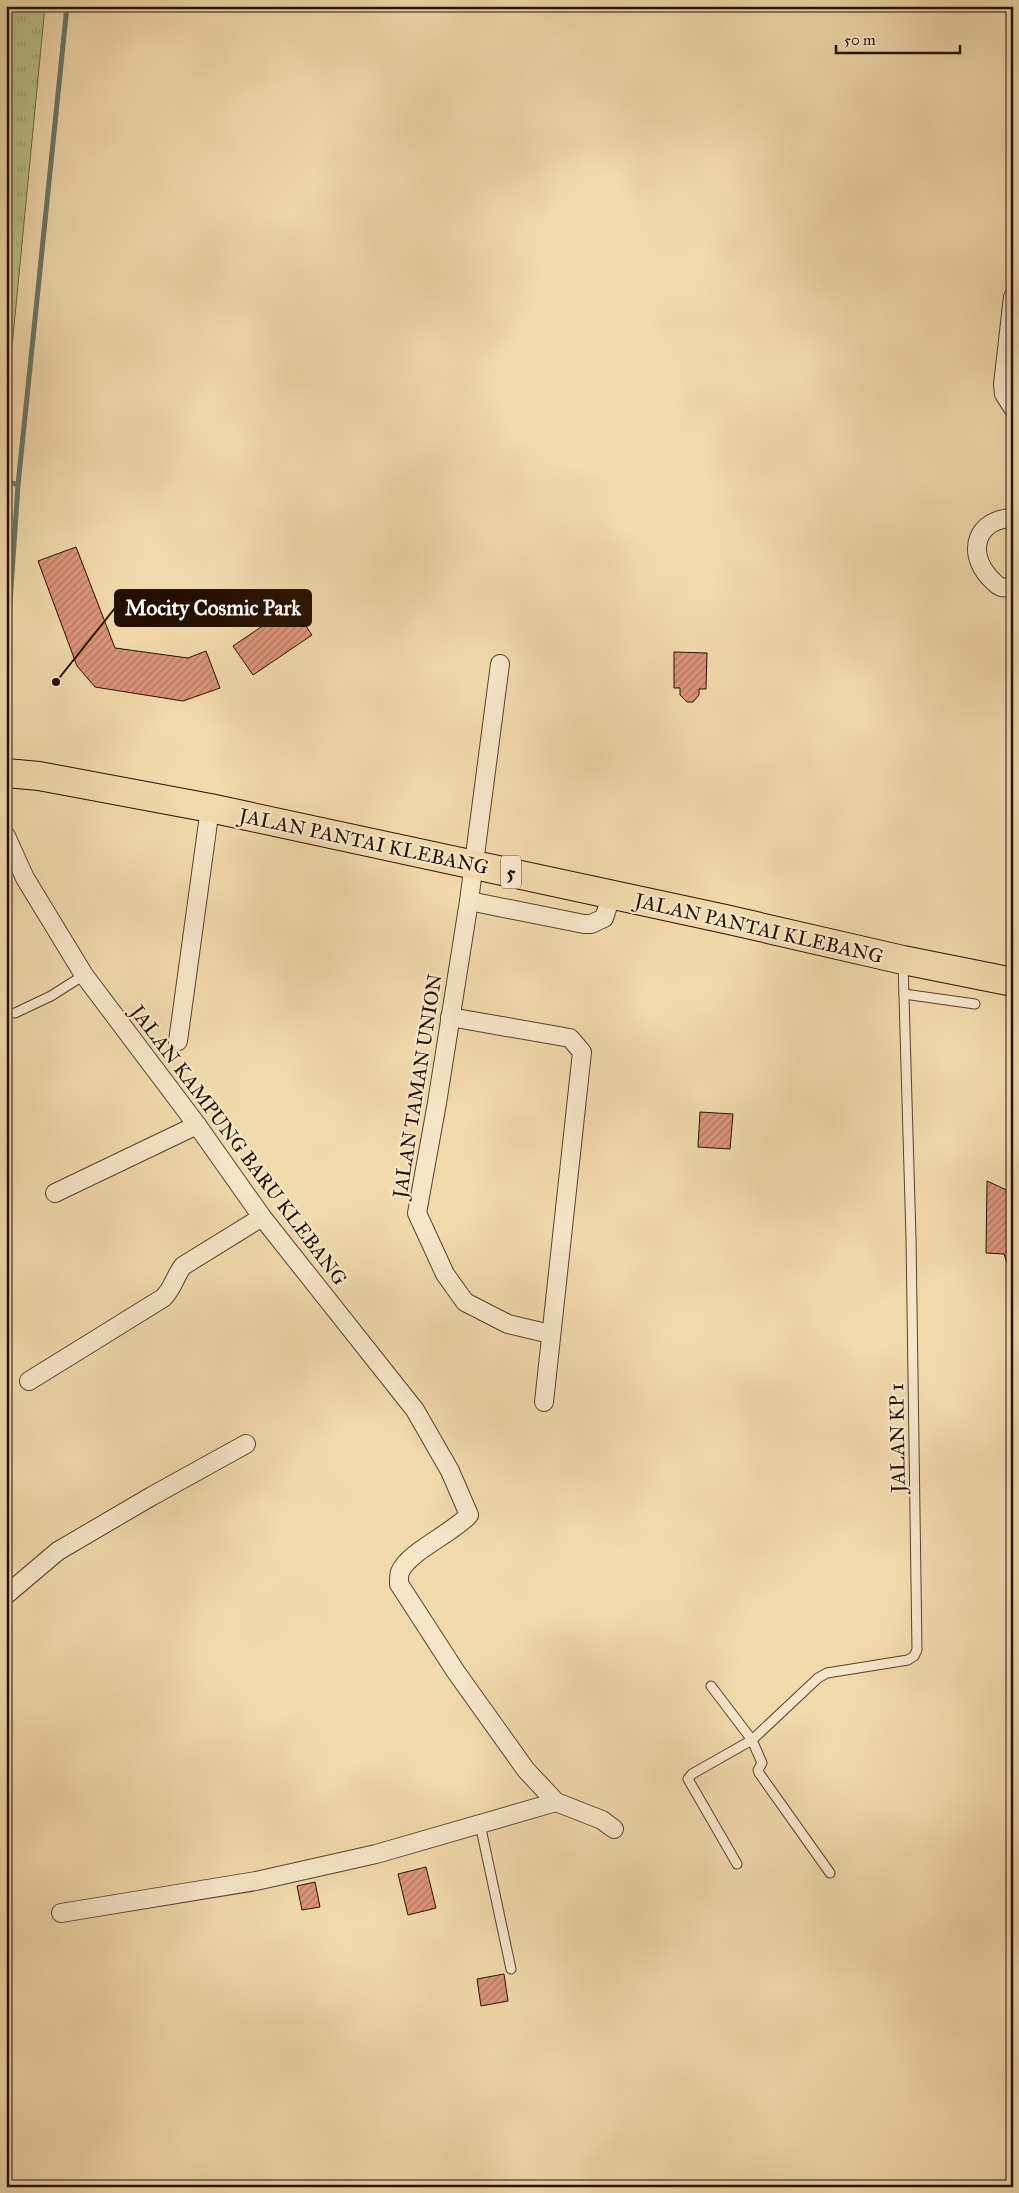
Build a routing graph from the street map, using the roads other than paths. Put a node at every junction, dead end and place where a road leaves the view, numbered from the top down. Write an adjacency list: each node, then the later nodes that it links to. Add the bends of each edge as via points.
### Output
1 (1013, 296): 2 (street, via 1003,384 1004,394)
2 (1013, 408)
3 (1013, 518): 4 (street, via 1003,518 987,526 977,542 976,551 992,581 1001,587)
4 (1013, 587)
5 (500, 664): 9 (street, JALAN TAMAN UNION)
6 (6, 773): 7 (highway, JALAN PANTAI KLEBANG / 5, via 39,776)
7 (210, 808): 9 (highway, JALAN PANTAI KLEBANG / 5); 19 (street)
8 (6, 836): 13 (street, JALAN KAMPUNG BARU KLEBANG, via 25,878)
9 (474, 864): 10 (highway, JALAN PANTAI KLEBANG / 5); 11 (street, JALAN TAMAN UNION)
10 (612, 894): 11 (street, via 604,918 591,924); 12 (highway, JALAN PANTAI KLEBANG / 5)
11 (469, 901): 18 (street, JALAN TAMAN UNION)
12 (903, 960): 14 (highway, JALAN PANTAI KLEBANG / 5); 15 (lane, JALAN KP 1)
13 (84, 975): 17 (lane, via 51,996); 20 (street, JALAN KAMPUNG BARU KLEBANG)
14 (1013, 982)
15 (904, 994): 16 (lane); 29 (lane, JALAN KP 1, via 912,1248 917,1650 908,1660 827,1673)
16 (975, 1004)
17 (15, 1012)
18 (450, 1017): 23 (street, JALAN TAMAN UNION, via 417,1213 445,1274 465,1302 508,1324); 23 (street, via 570,1038 582,1052)
19 (178, 1041)
20 (197, 1125): 21 (street); 22 (street, JALAN KAMPUNG BARU KLEBANG)
21 (54, 1193)
22 (262, 1217): 24 (street, via 183,1266 171,1291 163,1298); 30 (street, JALAN KAMPUNG BARU KLEBANG, via 415,1410 450,1471 470,1515 414,1556 400,1572 399,1584 515,1755)
23 (550, 1334): 25 (street)
24 (29, 1381)
25 (544, 1402)
26 (246, 1444): 27 (street, via 58,1551)
27 (6, 1595)
28 (711, 1686): 29 (lane)
29 (752, 1740): 33 (lane, JALAN KP 1, via 688,1779); 34 (lane, via 762,1762 759,1773)
30 (556, 1802): 31 (street); 32 (street, via 602,1820)
31 (480, 1824): 35 (street, via 376,1854 256,1881); 36 (lane)
32 (614, 1829)
33 (737, 1864)
34 (830, 1873)
35 (61, 1914)
36 (511, 1969)

